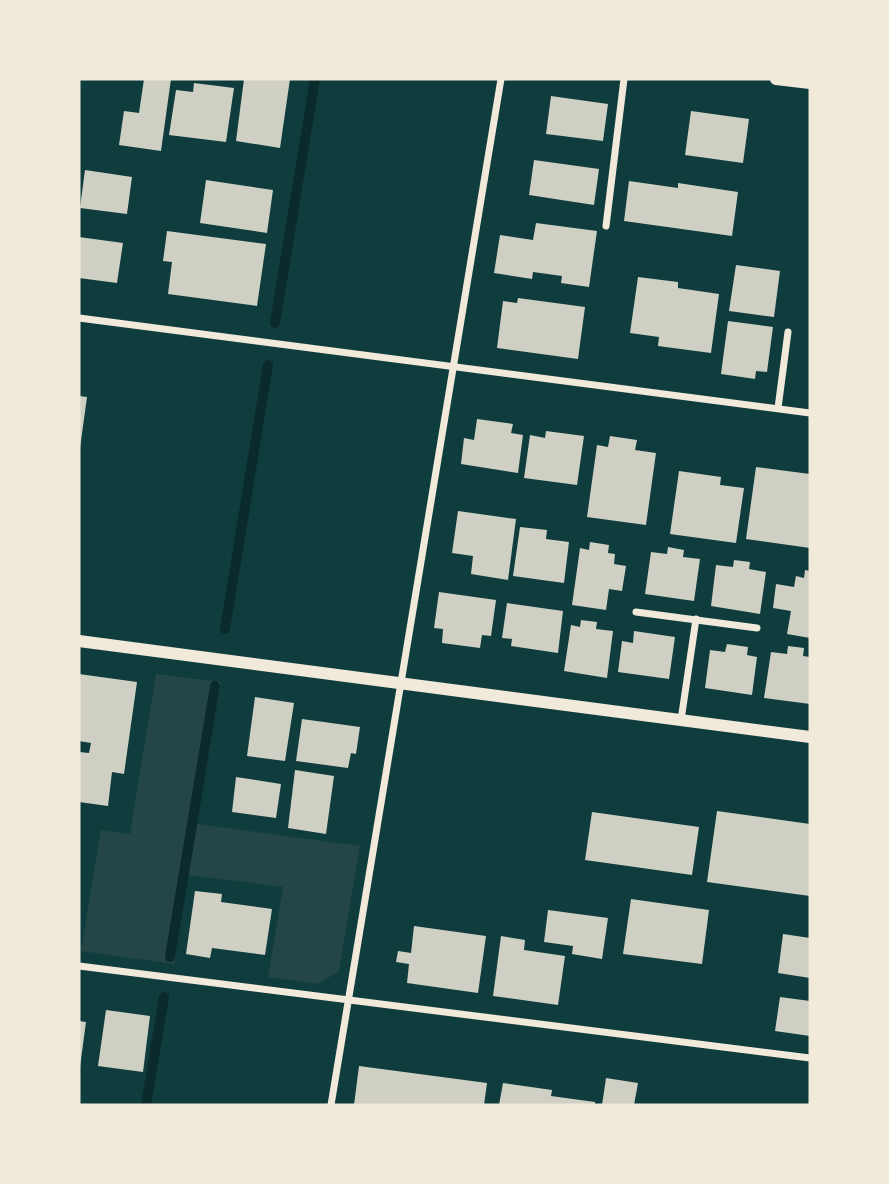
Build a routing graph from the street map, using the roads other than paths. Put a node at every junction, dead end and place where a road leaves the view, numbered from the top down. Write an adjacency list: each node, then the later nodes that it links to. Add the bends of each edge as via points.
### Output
1 (501, 79): 8 (street)
2 (624, 79): 5 (street)
3 (776, 79): 4 (street)
4 (810, 83)
5 (606, 226)
6 (79, 318): 8 (street)
7 (788, 332): 9 (street)
8 (453, 366): 9 (street); 15 (street)
9 (778, 408): 10 (street)
10 (810, 412)
11 (636, 612): 12 (street)
12 (696, 620): 13 (street); 16 (street)
13 (757, 628)
14 (79, 641): 15 (street)
15 (400, 683): 16 (street); 19 (street)
16 (681, 720): 17 (street)
17 (810, 737)
18 (79, 967): 19 (street)
19 (348, 1002): 20 (street); 21 (street)
20 (810, 1058)
21 (331, 1105)

